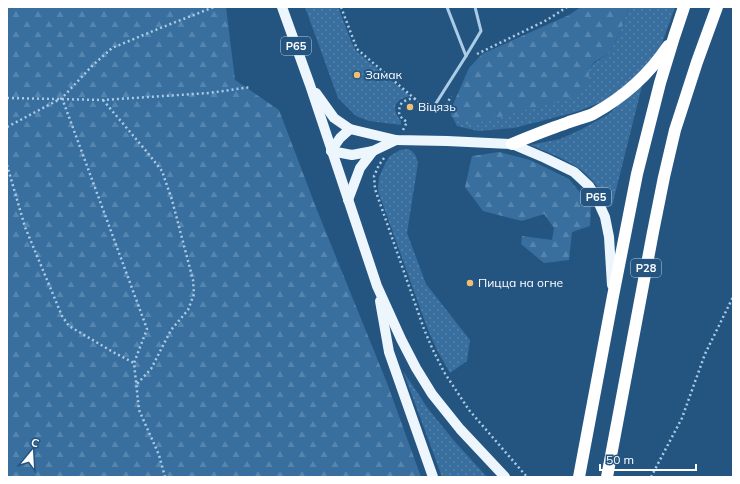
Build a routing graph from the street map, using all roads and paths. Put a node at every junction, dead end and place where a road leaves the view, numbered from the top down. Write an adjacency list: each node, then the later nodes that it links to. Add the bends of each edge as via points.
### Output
1 (214, 7): 15 (path, via 112,48 92,65)
2 (282, 7): 12 (main road, Р65)
3 (341, 7): 16 (path, via 357,49)
4 (448, 7): 10 (lane)
5 (475, 7): 10 (lane, via 481,31)
6 (567, 7): 11 (path, via 547,20)
7 (684, 7): 9 (highway, Р28)
8 (717, 7): 38 (highway, Р28, via 675,130 651,240)
9 (674, 37): 22 (highway, Р65, via 637,84 619,98 592,114); 29 (highway, Р28, via 637,174)
10 (466, 56): 18 (lane)
11 (470, 57)
12 (310, 85): 20 (main road, via 334,118); 23 (main road, Р65)
13 (251, 86): 17 (path, via 209,93)
14 (7, 98): 15 (path)
15 (62, 98): 17 (path); 19 (path); 31 (path, via 147,329)
16 (415, 99): 18 (path, via 424,108); 21 (path, via 402,102 398,109 399,115 407,122)
17 (103, 100): 32 (path, via 162,171 193,280 194,294 188,310 171,330 151,369)
18 (433, 108)
19 (7, 128)
20 (350, 129): 21 (main road, Р65); 23 (main road, via 340,138)
21 (396, 140): 22 (main road, Р65); 24 (main road, Р65)
22 (512, 144): 29 (main road, Р65, via 574,172 589,186 605,217)
23 (332, 151): 24 (main road, Р65, via 352,155); 27 (main road, Р65)
24 (373, 151): 27 (main road, Р65, via 360,168)
25 (387, 156): 36 (path, via 374,176 376,190 432,348 469,410)
26 (7, 165): 31 (path, via 25,227 62,316 69,326)
27 (348, 200): 28 (main road, Р65)
28 (377, 286): 34 (main road, Р65, via 389,352); 35 (main road, Р65, via 401,339 432,394 460,429)
29 (613, 296): 37 (highway, Р28)
30 (733, 297): 39 (path, via 705,354 682,418)
31 (134, 363): 32 (path)
32 (136, 385): 33 (path, via 139,410 159,456)
33 (165, 477)
34 (433, 477)
35 (505, 477)
36 (527, 477)
37 (579, 477)
38 (607, 477)
39 (651, 477)

